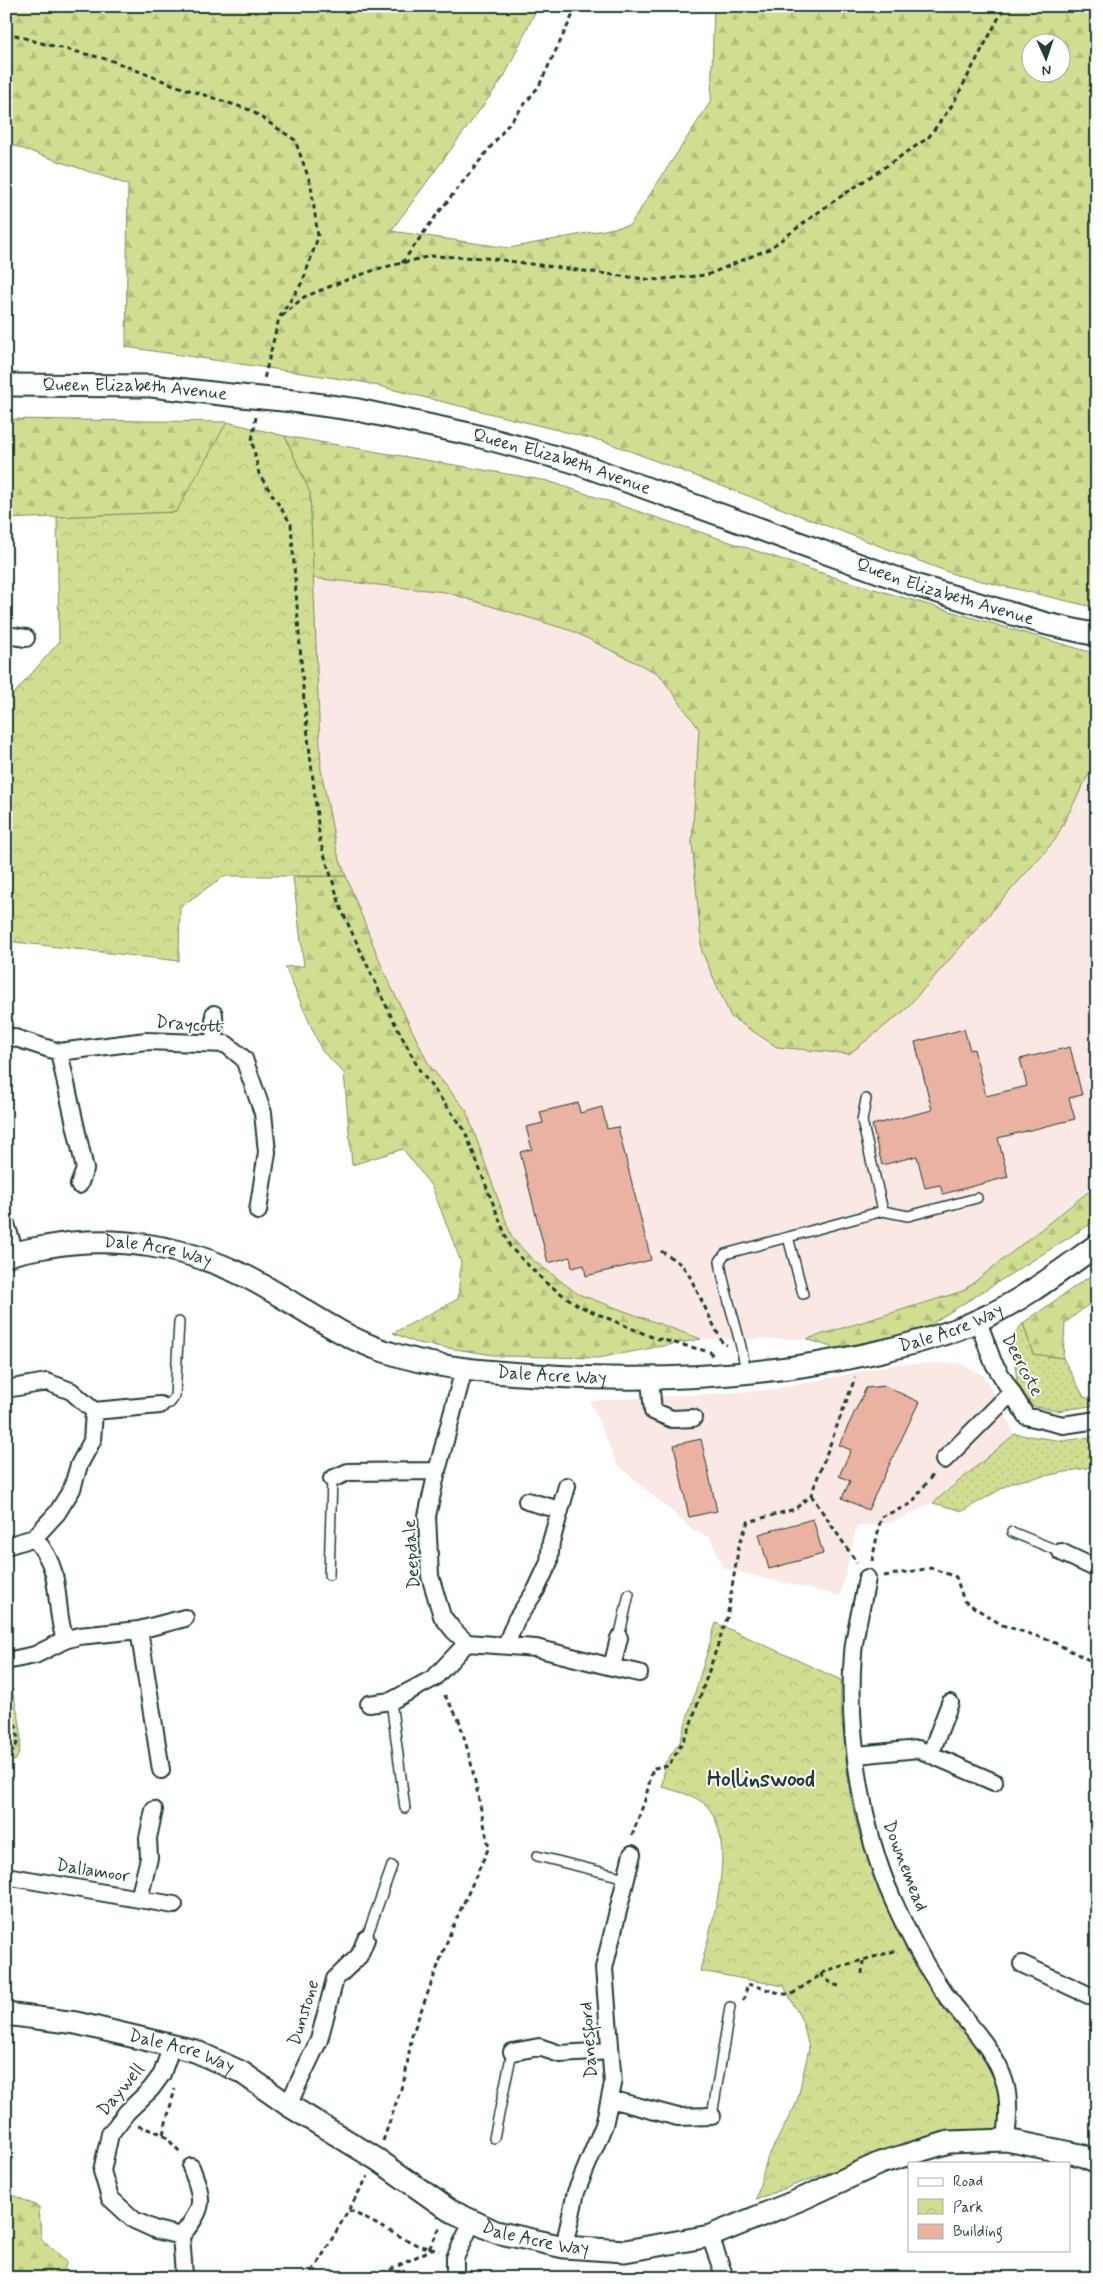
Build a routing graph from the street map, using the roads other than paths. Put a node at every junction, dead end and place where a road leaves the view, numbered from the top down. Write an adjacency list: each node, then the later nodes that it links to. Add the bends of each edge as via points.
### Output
1 (6, 385): 3 (street, Queen Elizabeth Avenue, bridge, via 151,386 293,401 358,410 474,435 571,461 918,586)
2 (6, 635): 4 (street)
3 (1097, 635)
4 (26, 638)
5 (214, 1014): 7 (street)
6 (6, 1036): 8 (street, Draycott)
7 (215, 1044): 8 (street, Draycott, via 146,1041); 12 (street, Draycott, via 226,1044 244,1059 263,1113 268,1152)
8 (59, 1052): 10 (street, via 85,1169)
9 (866, 1099): 13 (lane, via 862,1121)
10 (79, 1185)
11 (977, 1198): 13 (lane, via 908,1216)
12 (258, 1211)
13 (883, 1211): 15 (lane)
14 (6, 1224): 17 (street)
15 (788, 1236): 18 (lane); 22 (lane, via 725,1254 720,1261 742,1347)
16 (1097, 1245): 19 (street, Dale Acre Way, via 1029,1295)
17 (11, 1254): 21 (street, Dale Acre Way, via 63,1244 109,1240 157,1246 198,1257 247,1277 348,1338 386,1352)
18 (804, 1294)
19 (978, 1321): 22 (street, Dale Acre Way, via 916,1342 856,1356); 25 (street, Deercote, via 994,1362)
20 (179, 1322): 26 (lane, via 175,1396 170,1402)
21 (464, 1369): 23 (street, Dale Acre Way); 31 (street, Deepdale)
22 (739, 1374): 23 (street, Dale Acre Way)
23 (650, 1380): 28 (street, via 653,1411 672,1419)
24 (6, 1389): 27 (street, via 47,1382 70,1391)
25 (1011, 1393): 29 (street, Deercote, via 1026,1416 1063,1425); 30 (street)
26 (160, 1405): 27 (street)
27 (94, 1411): 37 (street, via 92,1441 79,1465 72,1489 57,1513)
28 (693, 1418)
29 (1097, 1420)
30 (944, 1460)
31 (437, 1471): 32 (street, via 348,1472); 48 (street, Deepdale, via 427,1516 430,1576 442,1616)
32 (332, 1480): 41 (lane)
33 (567, 1486): 35 (street)
34 (527, 1501): 35 (street)
35 (560, 1510): 49 (street, via 542,1578 516,1620)
36 (1012, 1532): 39 (lane)
37 (34, 1538): 38 (street); 47 (street, via 55,1572 59,1620)
38 (6, 1546)
39 (1061, 1552): 40 (street)
40 (1097, 1569)
41 (329, 1575)
42 (867, 1578): 56 (street, Downemead, via 853,1652)
43 (629, 1594): 46 (lane)
44 (185, 1618): 45 (street)
45 (139, 1630): 47 (street); 58 (street)
46 (619, 1638): 51 (street)
47 (65, 1640): 50 (street, via 35,1655)
48 (467, 1642): 49 (street); 53 (street, via 434,1678)
49 (506, 1645): 51 (street, via 536,1648)
50 (6, 1660)
51 (612, 1667): 52 (street)
52 (639, 1673)
53 (391, 1701): 55 (street); 60 (lane)
54 (950, 1703): 57 (street)
55 (369, 1704)
56 (856, 1755): 57 (street, via 918,1749); 81 (street, Downemead, via 868,1831 893,1900 939,1986 976,2032 1006,2084)
57 (930, 1755): 59 (street)
58 (161, 1770)
59 (994, 1782)
60 (405, 1808)
61 (154, 1810): 67 (street, via 148,1838 149,1858)
62 (632, 1854): 66 (street, Danesford)
63 (537, 1856): 66 (lane)
64 (392, 1866): 69 (lane)
65 (6, 1876): 67 (street, Dallamoor)
66 (626, 1878): 75 (street, Danesford, via 604,1968)
67 (139, 1899): 68 (street, Dallamoor)
68 (174, 1905)
69 (366, 1939): 78 (street, Dunstone, via 359,1956 335,1979 319,2040)
70 (1022, 1964): 71 (street)
71 (1097, 1999)
72 (730, 2006): 79 (lane)
73 (6, 2014): 74 (street, Dale Acre Way, via 76,2023)
74 (172, 2044): 78 (street, Dale Acre Way, via 241,2072); 85 (street, Daywell, via 162,2074 110,2134 102,2171 110,2198 134,2220)
75 (610, 2051): 76 (street, via 560,2054 539,2047); 77 (street, Danesford, via 613,2084)
76 (512, 2052): 80 (lane)
77 (610, 2099): 79 (street, via 678,2117); 87 (street, Danesford, via 604,2125 576,2192)
78 (288, 2105): 84 (street, Dale Acre Way)
79 (712, 2116)
80 (494, 2138)
81 (1006, 2140): 82 (street, Dale Acre Way, via 1081,2155); 86 (street, Dale Acre Way, via 949,2142 920,2150 880,2163)
82 (1097, 2162)
83 (191, 2167): 85 (street, via 201,2203 196,2217)
84 (472, 2222): 87 (street, Dale Acre Way, via 525,2240); 89 (street, via 455,2258)
85 (181, 2236): 88 (street)
86 (710, 2236): 87 (street, Dale Acre Way, via 625,2251); 90 (street)
87 (564, 2247)
88 (184, 2275)
89 (455, 2278)
90 (725, 2278)

